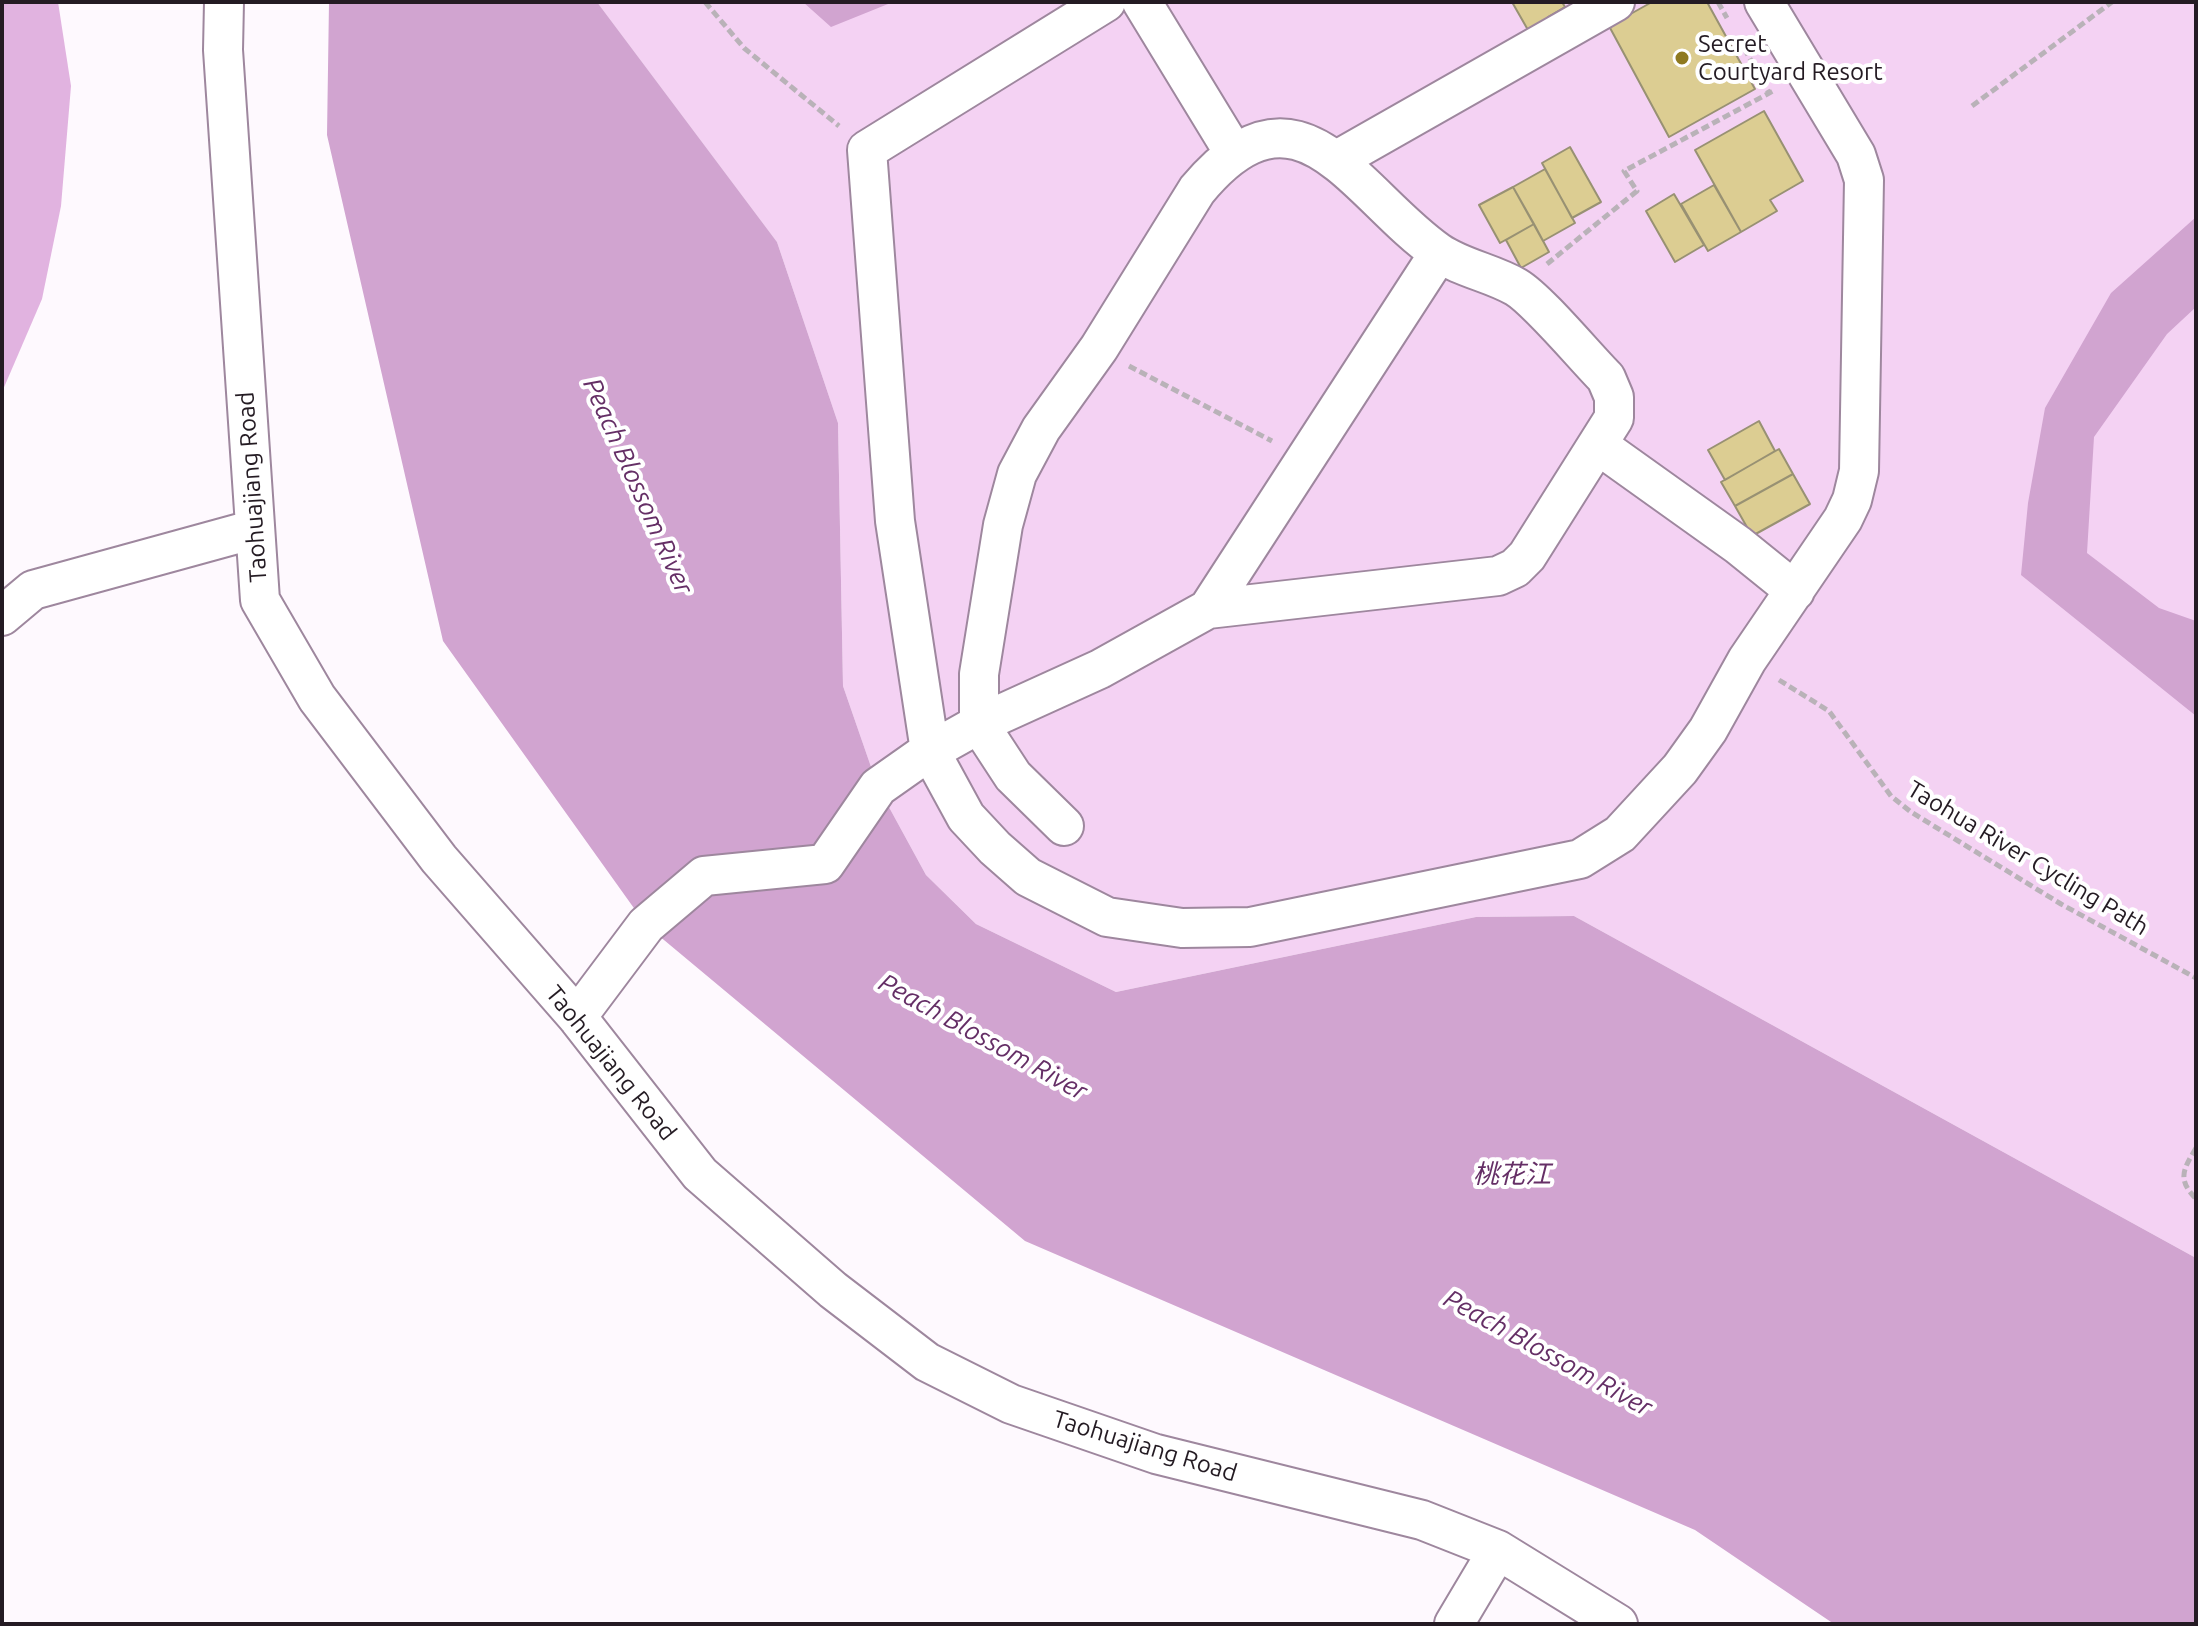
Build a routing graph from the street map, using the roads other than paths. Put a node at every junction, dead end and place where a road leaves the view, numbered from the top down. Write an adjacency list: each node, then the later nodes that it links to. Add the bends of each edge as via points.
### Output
1 (224, 2): 10 (street, Taohuajiang Road)
2 (1106, 2): 15 (street, via 867,150 895,521)
3 (1142, 2): 6 (street)
4 (1615, 2): 7 (street)
5 (1764, 2): 11 (street, via 1856,155 1864,180 1859,471 1843,519)
6 (1234, 153): 7 (street, via 1268,138 1284,138); 14 (street, via 1213,170 1180,213 1017,474 1003,525 979,674)
7 (1337, 160): 8 (street)
8 (1439, 253): 9 (street, via 1518,288 1610,387 1614,418); 12 (street)
9 (1598, 445): 11 (street); 12 (street, via 1527,556 1498,576)
10 (255, 529): 13 (street, via 33,590); 17 (street, Taohuajiang Road, via 260,600 317,698 439,859)
11 (1795, 591): 15 (street, via 1680,769 1620,834 1580,859 1250,927 1182,928 1107,917 1028,877 966,817)
12 (1208, 609): 14 (street, via 1100,669)
13 (2, 616)
14 (979, 724): 15 (street); 16 (street, via 1013,776)
15 (930, 751): 17 (street, via 878,787 825,864 704,876 646,925)
16 (1064, 826)
17 (577, 1017): 18 (street, Taohuajiang Road, via 700,1174 833,1290 927,1362 1011,1404 1156,1454 1422,1520)
18 (1498, 1550): 19 (street); 20 (street, Taohuajiang Road)
19 (1454, 1624)
20 (1618, 1624)

